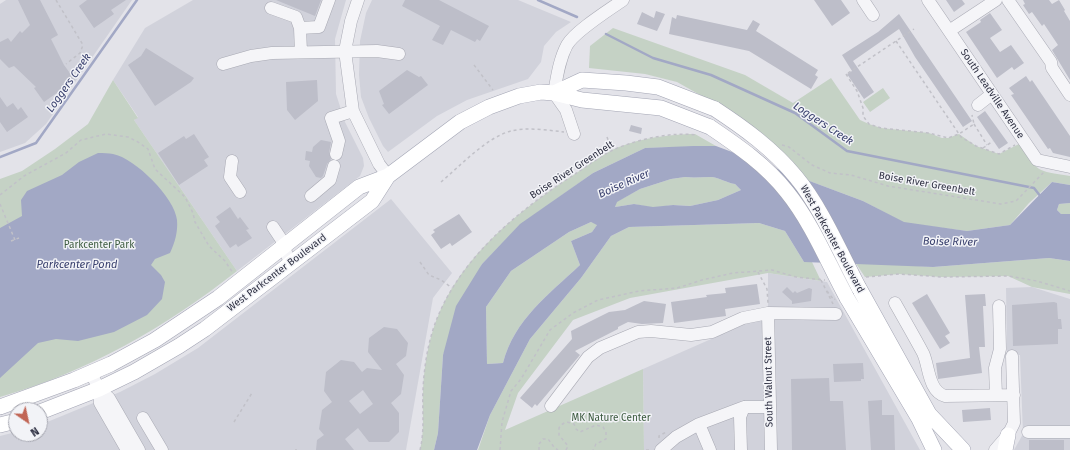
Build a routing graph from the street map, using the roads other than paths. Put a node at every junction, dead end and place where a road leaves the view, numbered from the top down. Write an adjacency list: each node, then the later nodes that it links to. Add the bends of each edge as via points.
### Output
1 (329, 0): 10 (street, via 319,27)
2 (358, 0): 12 (street)
3 (623, 0): 16 (street, via 588,25 568,44 559,66)
4 (862, 0): 9 (street)
5 (928, 0): 11 (street, South Leadville Avenue)
6 (996, 0): 11 (street)
7 (1008, 0): 18 (street, via 1051,62 1052,68)
8 (271, 8): 10 (street, via 296,17)
9 (873, 15)
10 (300, 28): 13 (street)
11 (949, 31): 17 (street, South Leadville Avenue)
12 (345, 51): 13 (street); 14 (street); 20 (street)
13 (301, 52): 15 (street, via 251,56)
14 (399, 54)
15 (223, 64)
16 (554, 93): 21 (street, via 566,110); 24 (main road, West Parkcenter Boulevard, via 541,92 519,96 489,107 460,122); 55 (main road, West Parkcenter Boulevard, bridge, via 582,100 661,108 747,152 786,191 799,208); 56 (main road, West Parkcenter Boulevard, bridge, via 582,80 658,86 714,109 753,134 796,176 810,196 862,282 929,414)
17 (992, 94): 19 (street); 23 (street, South Leadville Avenue, via 1036,160)
18 (1070, 95)
19 (975, 110)
20 (353, 111): 24 (street, via 379,164); 26 (street, via 332,118 339,142 330,180)
21 (574, 134)
22 (232, 162): 25 (street, via 230,177)
23 (1070, 166)
24 (388, 176): 28 (main road, West Parkcenter Boulevard, via 360,187); 29 (main road, West Parkcenter Boulevard, via 372,201)
25 (240, 192)
26 (311, 196)
27 (273, 227): 28 (street)
28 (284, 246): 29 (street); 35 (main road, West Parkcenter Boulevard, via 218,298 154,340)
29 (290, 263): 36 (main road, West Parkcenter Boulevard, via 205,329 157,360)
30 (895, 303): 37 (street, via 924,355 938,393 945,396)
31 (999, 306): 37 (street, via 1000,349 995,368)
32 (768, 313): 33 (street); 39 (street, via 743,318 712,332 691,335 638,332 600,348 588,357); 42 (street, South Walnut Street)
33 (836, 314)
34 (1012, 356): 38 (street)
35 (91, 373): 36 (street); 40 (main road, West Parkcenter Boulevard)
36 (99, 389): 43 (main road, West Parkcenter Boulevard); 49 (street, via 100,403)
37 (996, 395): 38 (street)
38 (1014, 395): 48 (street, via 1014,423)
39 (551, 406)
40 (0, 407)
41 (744, 407): 42 (street); 45 (street); 53 (street, via 740,417)
42 (770, 407): 54 (street, South Walnut Street)
43 (48, 409)
44 (143, 418): 50 (street)
45 (699, 424): 51 (street, via 676,437); 52 (street)
46 (1028, 432): 47 (street)
47 (1070, 432)
48 (1008, 435): 57 (street); 58 (main road)
49 (131, 447)
50 (162, 450)
51 (661, 450)
52 (710, 450)
53 (741, 450)
54 (771, 450)
55 (934, 450)
56 (963, 450)
57 (994, 450)
58 (1005, 450)

